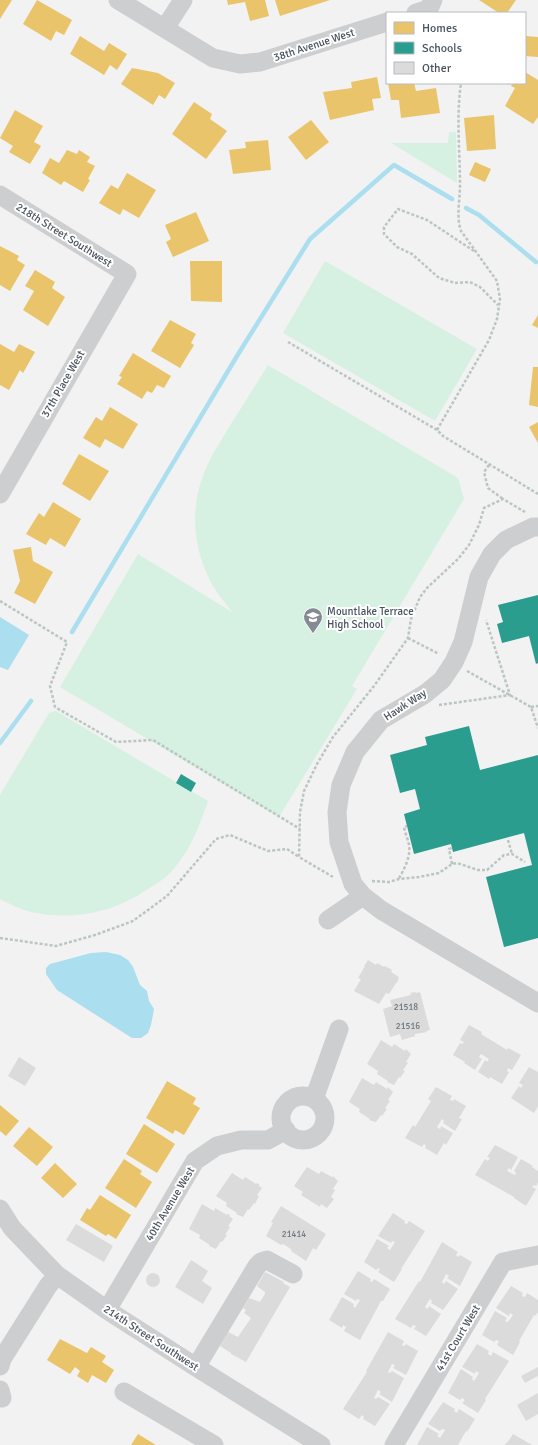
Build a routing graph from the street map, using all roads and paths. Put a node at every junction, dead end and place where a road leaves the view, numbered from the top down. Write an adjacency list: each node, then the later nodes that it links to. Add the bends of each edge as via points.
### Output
1 (118, 0): 4 (street, 38th Avenue West)
2 (183, 0): 4 (street)
3 (386, 22): 4 (street, 38th Avenue West, via 260,62 240,64 214,58)
4 (165, 28)
5 (461, 84): 7 (path, via 458,224)
6 (0, 195): 8 (street, 218th Street Southwest)
7 (476, 252): 9 (path, via 497,281); 9 (path, via 427,220 398,210 384,227 384,234 397,247 412,254 438,278 454,283 470,282 480,287)
8 (127, 274): 13 (street, 37th Place West)
9 (499, 305): 11 (path, via 490,340)
10 (288, 342): 11 (path)
11 (437, 430): 12 (path)
12 (489, 465): 14 (path); 15 (path, via 484,472 488,488)
13 (0, 494)
14 (538, 494)
15 (503, 499): 16 (path); 19 (path, via 484,508 470,544 420,597 411,619)
16 (535, 521): 20 (street, Hawk Way, via 533,527 506,540 492,554 479,577 463,642)
17 (0, 601): 27 (path, via 67,642 50,686 55,707 116,742 153,740)
18 (484, 614): 21 (path)
19 (408, 638): 20 (path); 27 (path, via 333,737 317,764 304,792)
20 (454, 662): 21 (path); 35 (street, Hawk Way, via 442,680 425,694 382,720 354,752 341,785 338,812 339,842)
21 (510, 695): 22 (path); 24 (path)
22 (438, 705)
23 (538, 706): 24 (path)
24 (532, 707): 25 (path)
25 (538, 728)
26 (407, 826): 34 (path, via 404,827 409,851 405,869)
27 (300, 829): 31 (path)
28 (508, 840): 30 (path)
29 (452, 848): 33 (path, via 449,849)
30 (512, 854): 32 (path); 33 (path, via 504,855 488,870)
31 (299, 857): 35 (path); 37 (path, via 286,849 268,850 230,835 216,840 167,896 133,921 56,946)
32 (525, 862)
33 (452, 864): 34 (path, via 439,873)
34 (399, 879): 35 (path, via 389,882 370,881)
35 (358, 890): 36 (street); 38 (street, via 381,910)
36 (328, 920)
37 (0, 938)
38 (538, 1003)
39 (339, 1030): 40 (street)
40 (314, 1100): 41 (street, via 297,1098 286,1105 282,1117); 41 (street, via 324,1112 324,1126 320,1132 303,1140 296,1139)
41 (286, 1130): 47 (street, 40th Avenue West, via 268,1140 241,1140 217,1146 195,1161)
42 (0, 1208): 43 (street, 214th Street Southwest)
43 (6, 1233): 46 (street, 214th Street Southwest)
44 (538, 1254): 53 (street, 41st Court West, via 503,1262)
45 (293, 1274): 49 (street, via 267,1260 261,1262)
46 (57, 1275): 47 (street, 214th Street Southwest); 48 (street, via 2,1359)
47 (107, 1310): 49 (street, 214th Street Southwest)
48 (0, 1366)
49 (196, 1367): 51 (street, 214th Street Southwest)
50 (124, 1392): 52 (street)
51 (319, 1444)
52 (214, 1445)
53 (394, 1445)

